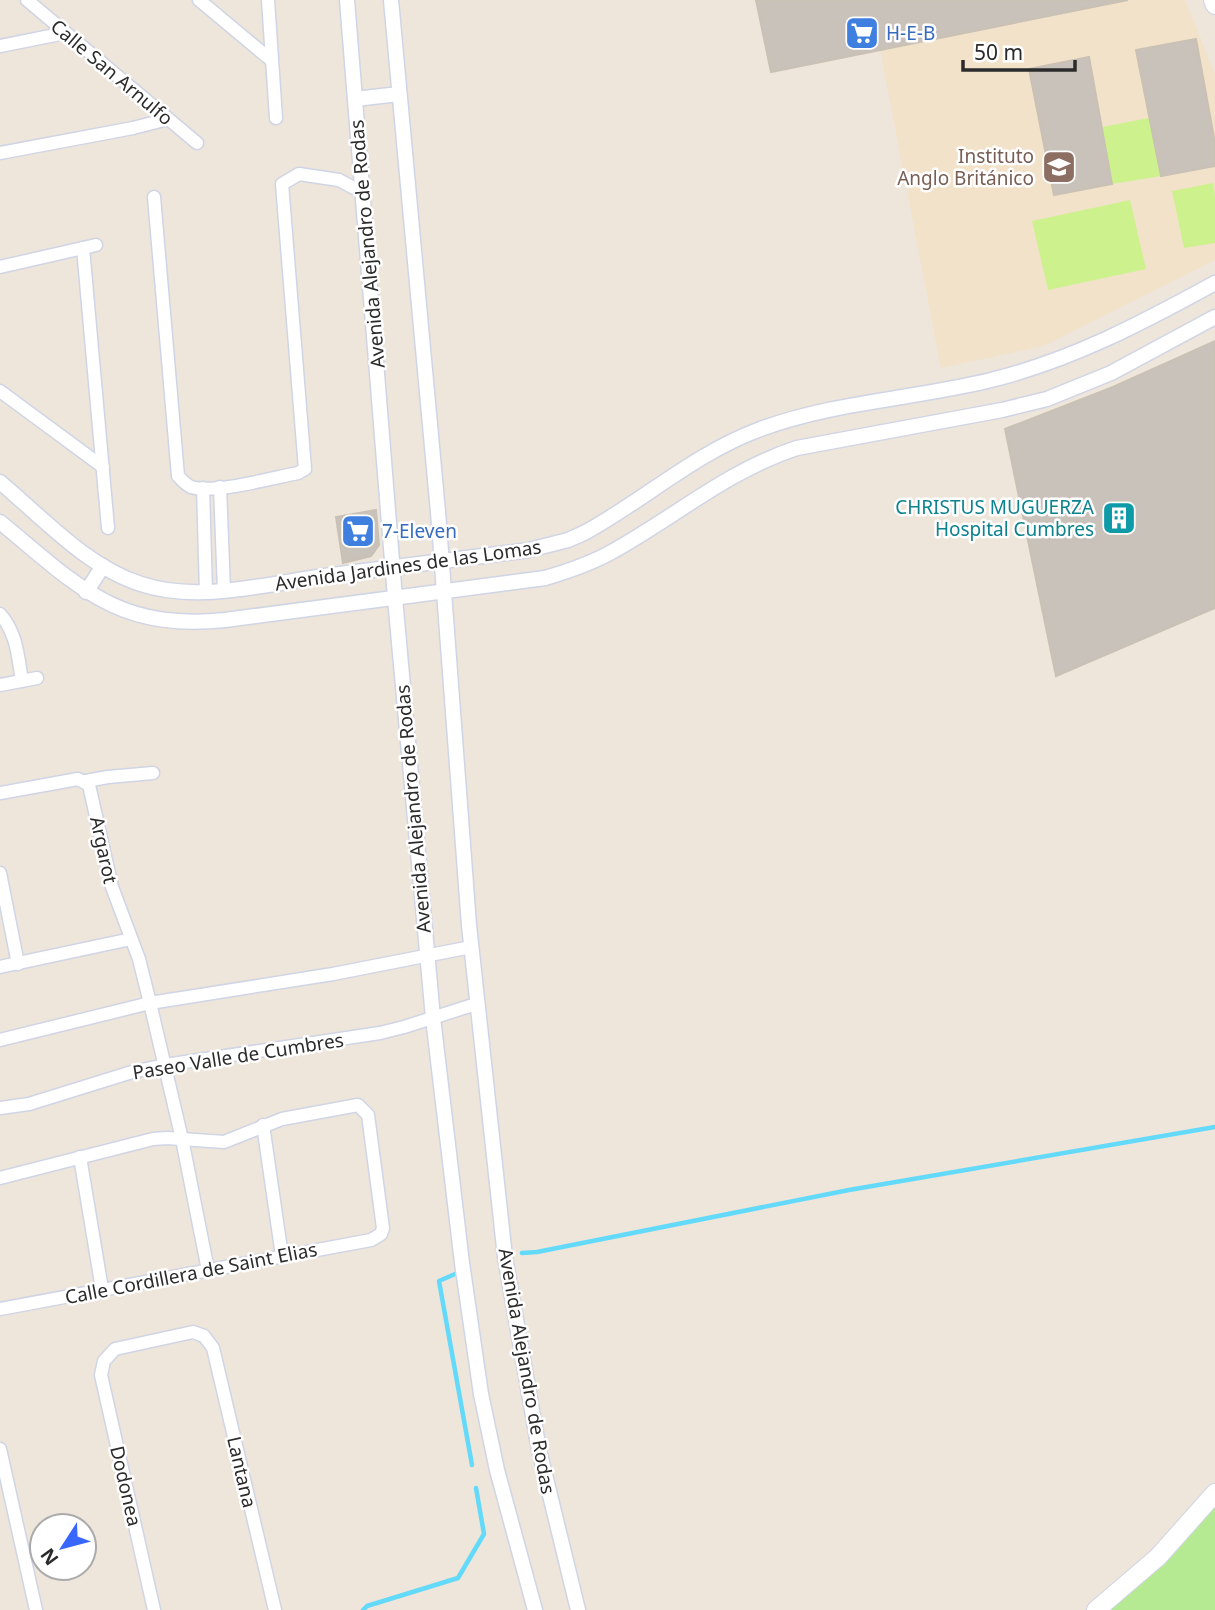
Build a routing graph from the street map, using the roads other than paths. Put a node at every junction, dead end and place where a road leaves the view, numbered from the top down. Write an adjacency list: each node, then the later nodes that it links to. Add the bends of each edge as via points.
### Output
1 (27, 0): 6 (street, Calle San Arnulfo)
2 (199, 0): 8 (street)
3 (268, 0): 8 (street)
4 (347, 0): 10 (street, Avenida Alejandro de Rodas)
5 (391, 0): 9 (street, Avenida Alejandro de Rodas)
6 (65, 33): 7 (street); 12 (street, Calle San Arnulfo)
7 (0, 46)
8 (271, 60): 11 (street)
9 (399, 94): 10 (street); 27 (street, Avenida Alejandro de Rodas)
10 (355, 99): 15 (street, Avenida Alejandro de Rodas)
11 (276, 118)
12 (168, 119): 13 (street, Calle San Arnulfo); 14 (street)
13 (197, 143)
14 (0, 153)
15 (363, 192): 23 (street, via 339,180 299,174 282,184 305,469); 29 (street, Avenida Alejandro de Rodas)
16 (154, 197): 24 (street, via 178,476 188,487)
17 (0, 267): 21 (street, via 89,247)
18 (1215, 283): 27 (street, Avenida Jardines de las Lomas, via 1057,362 989,381 806,415 754,432 707,455 568,540 529,550)
19 (1215, 317): 33 (street, Avenida Jardines de las Lomas, via 1111,373 1047,399 769,457 613,551 568,571)
20 (0, 391): 21 (street)
21 (103, 467): 26 (street)
22 (0, 482): 28 (street, Avenida Jardines de las Lomas)
23 (220, 487): 24 (street); 30 (street)
24 (203, 488): 32 (street)
25 (0, 522): 31 (street, Avenida Jardines de las Lomas)
26 (108, 528)
27 (441, 561): 29 (street, Avenida Jardines de las Lomas); 33 (street, Avenida Alejandro de Rodas)
28 (103, 566): 31 (street); 32 (street, Avenida Jardines de las Lomas, via 161,590)
29 (393, 567): 30 (street, Avenida Jardines de las Lomas); 34 (street, Avenida Alejandro de Rodas)
30 (223, 590): 32 (street, Avenida Jardines de las Lomas)
31 (86, 592): 34 (street, Avenida Jardines de las Lomas, via 149,618 199,622)
32 (206, 592)
33 (443, 592): 34 (street, Avenida Jardines de las Lomas); 44 (street, Avenida Alejandro de Rodas)
34 (395, 598): 45 (street, Avenida Alejandro de Rodas)
35 (0, 614): 37 (street, via 16,644)
36 (37, 678): 37 (street)
37 (22, 681): 38 (street)
38 (0, 685)
39 (153, 773): 40 (street)
40 (86, 781): 41 (street); 43 (street, Argarot, via 112,887)
41 (0, 793)
42 (0, 873): 46 (street)
43 (131, 939): 46 (street); 48 (street, Argarot)
44 (471, 947): 45 (street); 49 (street, Avenida Alejandro de Rodas)
45 (426, 957): 48 (street); 50 (street, Avenida Alejandro de Rodas)
46 (18, 964): 47 (street)
47 (0, 967)
48 (150, 1003): 51 (street); 52 (street, Argarot)
49 (476, 1004): 50 (street, Paseo Valle de Cumbres); 69 (street, Avenida Alejandro de Rodas, via 505,1257 527,1388)
50 (433, 1018): 52 (street, Paseo Valle de Cumbres, via 368,1035); 68 (street, Avenida Alejandro de Rodas, via 481,1394)
51 (0, 1040)
52 (165, 1065): 53 (street, Paseo Valle de Cumbres, via 38,1102); 55 (street, Argarot)
53 (0, 1108)
54 (263, 1125): 55 (street, via 224,1142); 58 (street); 58 (street, Calle Cordillera de Saint Elias, via 352,1104 362,1106 370,1128 383,1219 381,1234 371,1240)
55 (182, 1139): 56 (street, via 153,1139); 59 (street, Argarot)
56 (80, 1157): 57 (street); 60 (street)
57 (0, 1178)
58 (282, 1256): 59 (street, Calle Cordillera de Saint Elias)
59 (208, 1270): 60 (street, Calle Cordillera de Saint Elias)
60 (102, 1289): 61 (street, Calle Cordillera de Saint Elias)
61 (0, 1309)
62 (204, 1336): 66 (street, Dodonea, via 193,1332 115,1349 104,1361 101,1375); 67 (street, Lantana, via 213,1348)
63 (0, 1449): 65 (street)
64 (1215, 1493): 70 (main road, via 1158,1557)
65 (36, 1610)
66 (154, 1610)
67 (275, 1610)
68 (535, 1610)
69 (578, 1610)
70 (1096, 1610)

